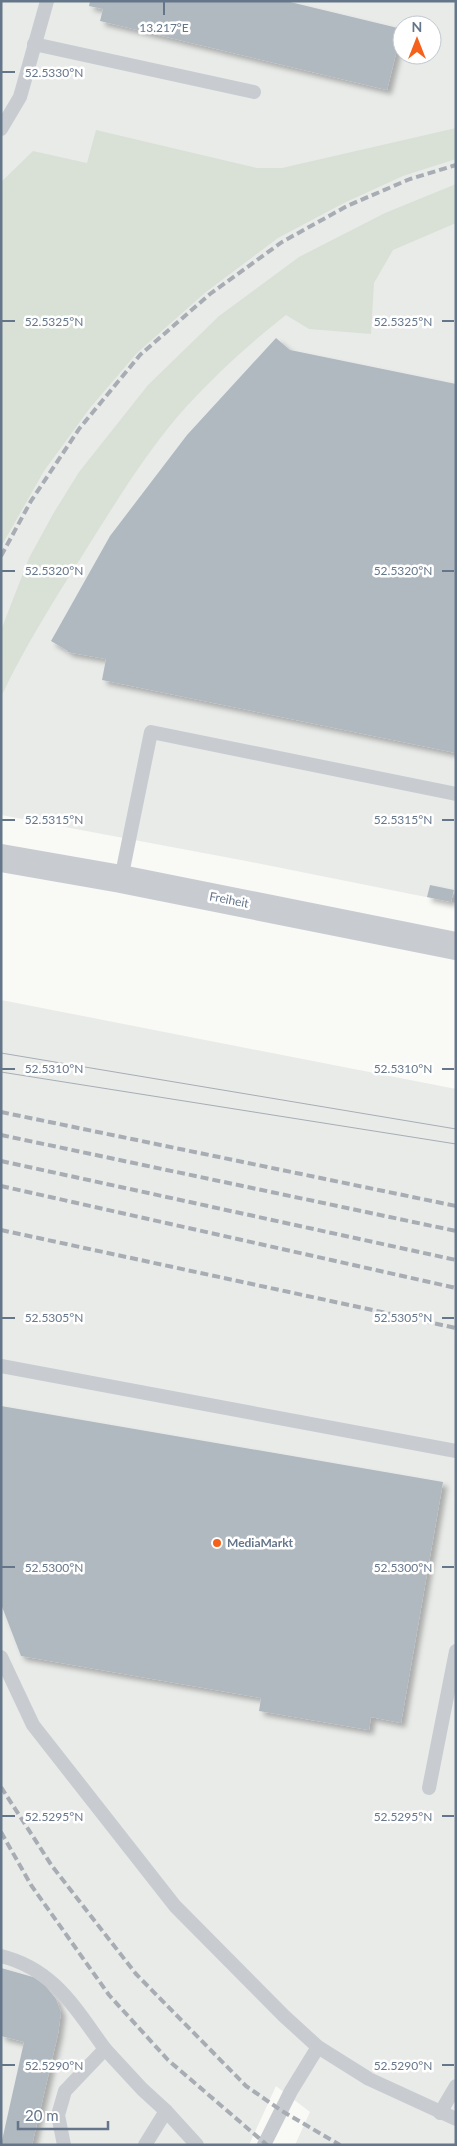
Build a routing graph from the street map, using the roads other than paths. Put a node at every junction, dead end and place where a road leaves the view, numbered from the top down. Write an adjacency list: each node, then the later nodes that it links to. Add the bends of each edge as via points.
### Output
1 (46, 1): 2 (lane)
2 (34, 44): 3 (lane); 4 (lane, via 20,97)
3 (254, 92)
4 (1, 130)
5 (456, 794): 7 (lane, via 151,732)
6 (1, 858): 7 (street, Freiheit)
7 (121, 878): 8 (street, Freiheit)
8 (456, 946)
9 (1, 1366): 10 (lane)
10 (456, 1451)
11 (456, 1651): 13 (lane)
12 (1, 1657): 15 (lane, via 33,1725 175,1906)
13 (429, 1788)
14 (1, 1956): 16 (lane, via 22,1961 43,1974 68,1998)
15 (318, 2046): 19 (lane, via 369,2079); 24 (lane)
16 (105, 2050): 18 (lane); 21 (lane, via 65,2091 58,2115)
17 (456, 2086): 19 (lane)
18 (166, 2111): 22 (lane); 23 (lane)
19 (440, 2113): 20 (lane)
20 (456, 2119)
21 (64, 2145)
22 (145, 2145)
23 (197, 2145)
24 (264, 2145)

